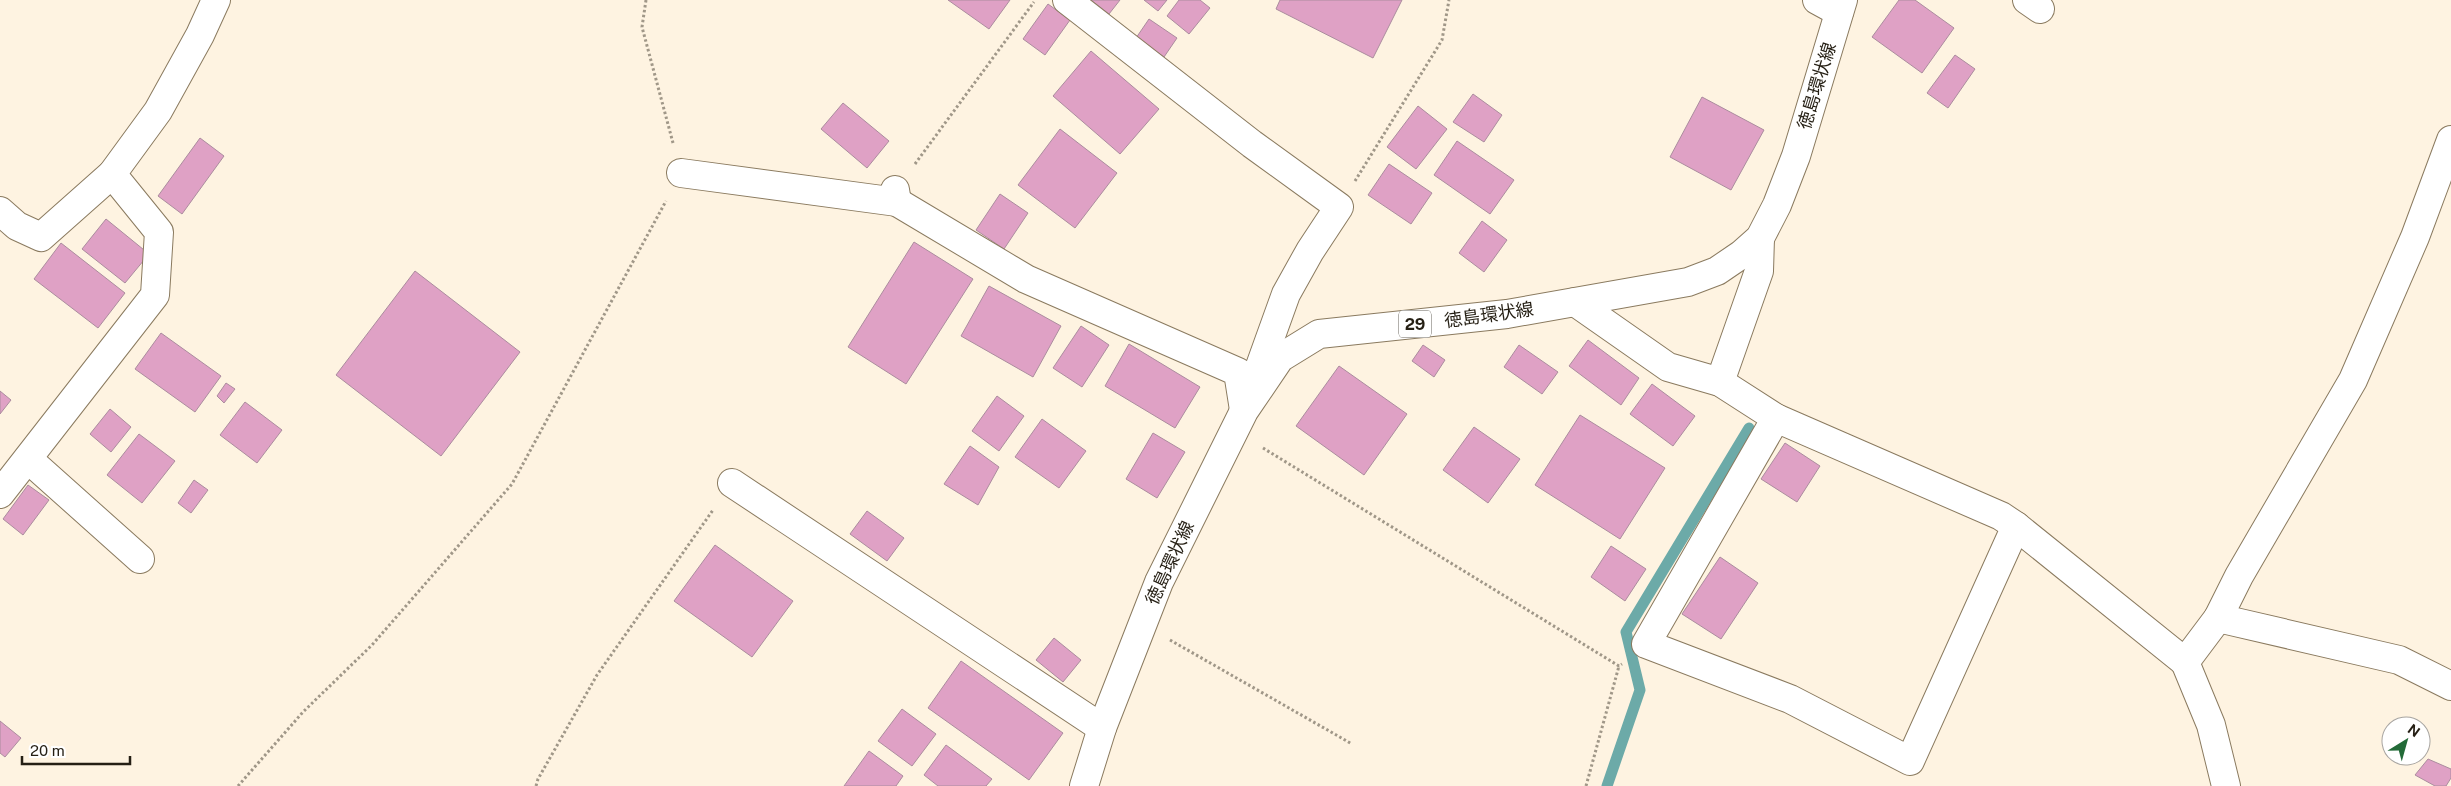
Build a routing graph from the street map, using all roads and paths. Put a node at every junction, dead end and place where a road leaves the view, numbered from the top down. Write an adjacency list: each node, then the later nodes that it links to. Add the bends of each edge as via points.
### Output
1 (216, 0): 9 (street, via 158,111)
2 (646, 0): 8 (path, via 642,27)
3 (1036, 0): 10 (path)
4 (1067, 0): 11 (street, via 1252,144)
5 (1449, 0): 11 (path, via 1442,40)
6 (1833, 4): 13 (street, 徳島環状線 / 29, via 1796,156)
7 (2451, 140): 23 (street, via 2415,237 2353,380)
8 (681, 173): 10 (street); 31 (path, via 512,484 372,645 303,712)
9 (112, 174): 12 (street, via 41,238 17,226); 18 (street, via 159,232 155,295)
10 (896, 196): 17 (street, via 1026,280 1238,372)
11 (1340, 207): 17 (street, via 1286,294)
12 (0, 211)
13 (1760, 238): 14 (street, 徳島環状線 / 29, via 1717,271 1688,282); 15 (street, via 1759,271)
14 (1575, 302): 15 (street, via 1668,367); 17 (street, 徳島環状線 / 29, via 1507,314 1319,334 1280,358)
15 (1720, 382): 16 (street)
16 (1776, 418): 21 (street, via 2001,516); 21 (street, via 1646,644 1790,699 1910,760)
17 (1239, 421): 24 (street, 徳島環状線 / 29, via 1159,582); 27 (path)
18 (28, 458): 20 (street); 22 (street)
19 (732, 483): 29 (street); 32 (path, via 597,675)
20 (0, 494)
21 (2016, 526): 26 (street)
22 (140, 559)
23 (2218, 618): 26 (street); 28 (street, via 2399,660)
24 (1142, 624): 29 (street, 徳島環状線 / 29); 30 (path)
25 (1625, 661): 27 (path)
26 (2185, 662): 35 (street, via 2211,725)
27 (1619, 666): 34 (path)
28 (2451, 686)
29 (1102, 728): 33 (street, 徳島環状線 / 29)
30 (1352, 744)
31 (238, 786)
32 (536, 786)
33 (1084, 786)
34 (1586, 786)
35 (2226, 786)

